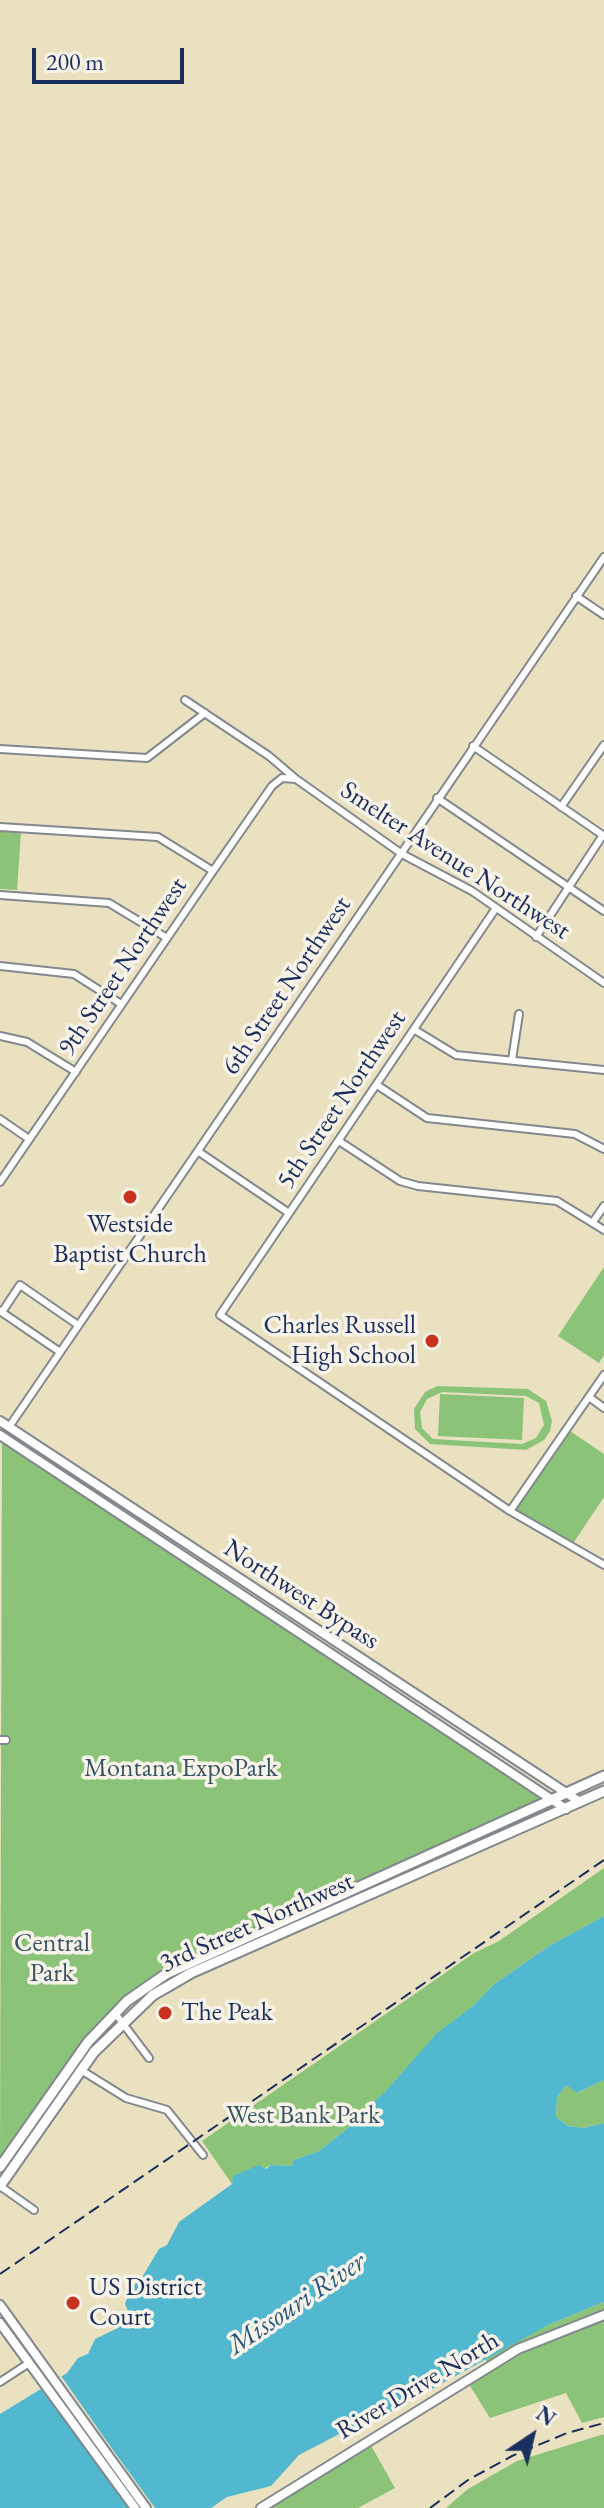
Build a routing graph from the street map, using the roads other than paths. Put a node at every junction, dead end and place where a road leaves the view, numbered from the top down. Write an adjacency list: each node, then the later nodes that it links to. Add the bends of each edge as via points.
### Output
1 (604, 557): 2 (street, 6th Street Northwest)
2 (576, 596): 3 (street); 6 (street, 6th Street Northwest)
3 (604, 615)
4 (185, 700): 5 (street, Smelter Avenue Northwest)
5 (205, 713): 8 (street, via 147,758); 9 (street, Smelter Avenue Northwest)
6 (473, 746): 10 (street, 6th Street Northwest); 11 (street)
7 (604, 746): 11 (street)
8 (0, 749)
9 (296, 779): 14 (street, Smelter Avenue Northwest); 15 (street, 9th Street Northwest, via 282,778 272,786)
10 (437, 798): 14 (street, 6th Street Northwest); 16 (street)
11 (561, 807): 13 (street)
12 (0, 827): 15 (street, via 158,837)
13 (604, 836): 16 (street)
14 (402, 854): 18 (street, Smelter Avenue Northwest); 36 (street, 6th Street Northwest)
15 (213, 871): 21 (street, 9th Street Northwest)
16 (569, 887): 19 (street); 20 (street)
17 (0, 895): 21 (street, via 109,903)
18 (496, 908): 20 (street, Smelter Avenue Northwest); 26 (street, 5th Street Northwest)
19 (604, 911)
20 (536, 937): 23 (street, Smelter Avenue Northwest)
21 (167, 938): 24 (street, 9th Street Northwest)
22 (0, 966): 24 (street, via 74,974)
23 (604, 983)
24 (121, 1004): 30 (street, 9th Street Northwest)
25 (519, 1014): 28 (street)
26 (415, 1030): 28 (street, via 456,1055); 31 (street, 5th Street Northwest)
27 (0, 1036): 30 (street, via 27,1042)
28 (512, 1060): 29 (street)
29 (604, 1070)
30 (76, 1072): 33 (street, 9th Street Northwest)
31 (377, 1085): 34 (street, 5th Street Northwest); 35 (street, via 427,1118 575,1134)
32 (0, 1119): 33 (street)
33 (29, 1139): 37 (street, 9th Street Northwest)
34 (339, 1141): 39 (street, 5th Street Northwest); 40 (street, via 400,1181 557,1201)
35 (604, 1149)
36 (199, 1152): 39 (street); 43 (street, 6th Street Northwest)
37 (0, 1182)
38 (604, 1206): 40 (street)
39 (289, 1213): 51 (street, 5th Street Northwest, via 220,1315)
40 (593, 1222): 41 (street)
41 (604, 1230)
42 (1, 1312): 43 (street, via 20,1285); 44 (street)
43 (78, 1325): 44 (street, 6th Street Northwest)
44 (60, 1352): 49 (street, 6th Street Northwest)
45 (604, 1375): 46 (street)
46 (589, 1397): 47 (street); 51 (street)
47 (604, 1408)
48 (0, 1421): 49 (main road, Northwest Bypass)
49 (9, 1427): 50 (main road, 6th Street Northwest); 55 (main road, Northwest Bypass)
50 (0, 1438): 56 (main road, Northwest Bypass)
51 (510, 1511): 52 (street)
52 (604, 1565)
53 (604, 1776): 55 (highway, 3rd Street Northwest)
54 (604, 1791): 57 (highway, 3rd Street Northwest)
55 (567, 1793): 56 (highway, 3rd Street Northwest); 57 (main road, Northwest Bypass)
56 (551, 1799): 58 (main road, Northwest Bypass); 59 (highway, 3rd Street Northwest, via 187,1962)
57 (580, 1802): 58 (highway, 3rd Street Northwest)
58 (566, 1809): 60 (highway, 3rd Street Northwest, via 191,1973)
59 (114, 2013): 60 (street); 62 (highway, 3rd Street Northwest)
60 (121, 2022): 61 (street); 63 (highway, 3rd Street Northwest)
61 (149, 2058)
62 (73, 2061): 63 (street); 65 (highway, 3rd Street Northwest)
63 (81, 2070): 64 (street, via 126,2098 167,2110); 66 (highway, 3rd Street Northwest)
64 (203, 2155)
65 (0, 2167)
66 (0, 2186): 67 (street)
67 (34, 2210)
68 (0, 2305): 74 (main road)
69 (604, 2315): 75 (main road, River Drive North, via 518,2349)
70 (0, 2323): 71 (main road)
71 (29, 2363): 72 (street); 73 (main road)
72 (0, 2382)
73 (135, 2508)
74 (146, 2508)
75 (261, 2508)

